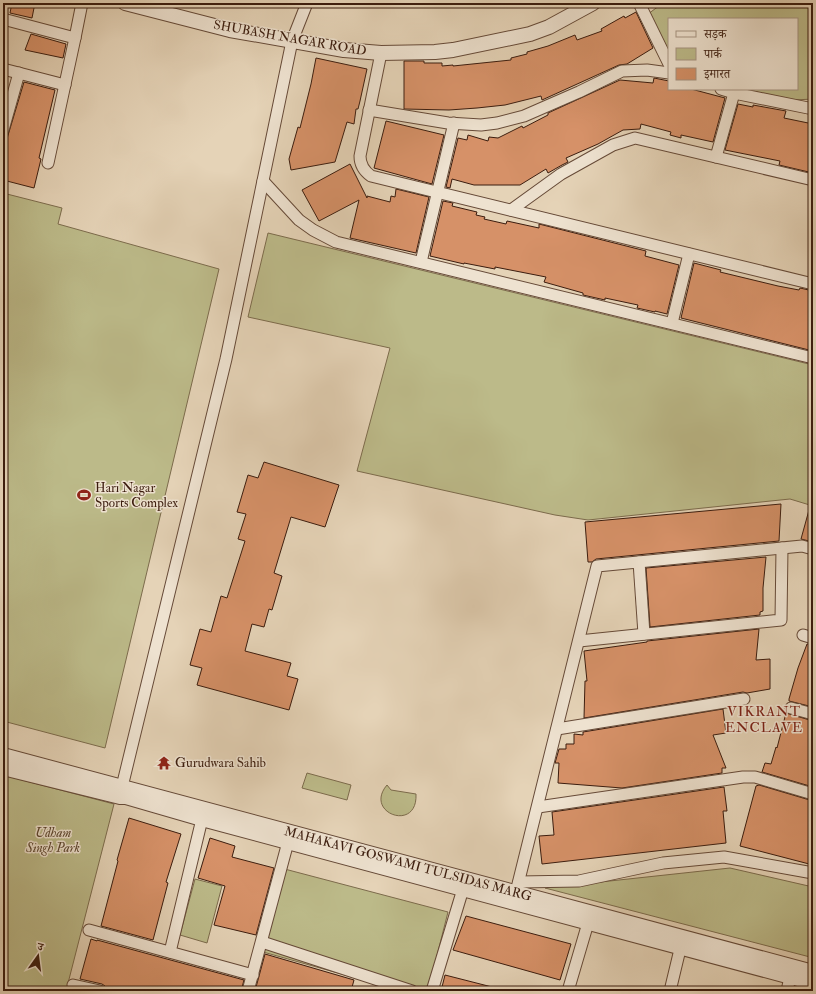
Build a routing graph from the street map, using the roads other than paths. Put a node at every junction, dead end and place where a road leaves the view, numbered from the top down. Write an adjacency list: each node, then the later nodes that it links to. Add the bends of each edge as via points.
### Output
1 (82, 3): 7 (street)
2 (124, 3): 8 (street, SHUBASH NAGAR ROAD, via 230,30)
3 (306, 3): 8 (street)
4 (593, 3): 9 (street, SHUBASH NAGAR ROAD, via 549,27 511,39 441,51)
5 (639, 3): 10 (street)
6 (3, 19): 7 (street)
7 (75, 38): 14 (street)
8 (292, 41): 9 (street, SHUBASH NAGAR ROAD); 24 (street)
9 (381, 53): 18 (street)
10 (668, 62)
11 (3, 69): 12 (street)
12 (19, 73): 14 (street); 20 (street)
13 (668, 73): 19 (street, via 647,70 622,71 524,116 481,125)
14 (65, 85): 22 (street)
15 (724, 90): 16 (street)
16 (734, 93): 17 (street); 21 (street)
17 (813, 109)
18 (369, 110): 19 (street); 25 (street, via 360,156 360,163 366,173)
19 (454, 123): 25 (street)
20 (3, 130)
21 (716, 157): 23 (street); 26 (street, via 635,138 613,145 561,174)
22 (48, 163)
23 (813, 180)
24 (263, 181): 28 (street, via 300,220 336,242); 43 (street, via 226,359)
25 (437, 192): 26 (street); 28 (street)
26 (511, 210): 27 (street)
27 (689, 254): 29 (street); 30 (street)
28 (421, 262): 30 (street)
29 (813, 284)
30 (672, 323): 31 (street)
31 (813, 358)
32 (782, 548): 33 (street, via 802,546); 34 (street); 35 (street, via 780,620)
33 (813, 549)
34 (639, 562): 35 (street); 36 (street, via 597,566)
35 (644, 634): 36 (street)
36 (579, 641): 40 (street)
37 (744, 699): 40 (street)
38 (791, 708): 39 (street)
39 (813, 714)
40 (557, 728): 45 (street)
41 (3, 754): 43 (street, MAHAKAVI GOSWAMI TULSIDAS MARG)
42 (3, 768): 43 (street, MAHAKAVI GOSWAMI TULSIDAS MARG)
43 (121, 792): 46 (street, MAHAKAVI GOSWAMI TULSIDAS MARG, via 126,797); 50 (street, MAHAKAVI GOSWAMI TULSIDAS MARG)
44 (813, 794): 45 (street, via 755,777 743,777)
45 (538, 807): 50 (street)
46 (202, 819): 47 (street, MAHAKAVI GOSWAMI TULSIDAS MARG); 55 (street)
47 (288, 842): 49 (street, MAHAKAVI GOSWAMI TULSIDAS MARG); 53 (street)
48 (813, 873): 50 (street, via 724,857 663,863)
49 (463, 889): 50 (street, MAHAKAVI GOSWAMI TULSIDAS MARG); 64 (street)
50 (516, 892): 51 (street, MAHAKAVI GOSWAMI TULSIDAS MARG); 54 (street, MAHAKAVI GOSWAMI TULSIDAS MARG)
51 (588, 923): 54 (street, MAHAKAVI GOSWAMI TULSIDAS MARG); 65 (street)
52 (89, 930): 55 (street)
53 (262, 942): 57 (street); 63 (street)
54 (682, 943): 56 (street, MAHAKAVI GOSWAMI TULSIDAS MARG); 58 (street, MAHAKAVI GOSWAMI TULSIDAS MARG); 66 (street)
55 (170, 952): 57 (street)
56 (813, 972)
57 (253, 975): 62 (street)
58 (790, 977): 59 (street, MAHAKAVI GOSWAMI TULSIDAS MARG); 67 (street)
59 (813, 983)
60 (73, 985): 61 (street)
61 (100, 991)
62 (248, 991)
63 (412, 991)
64 (432, 991)
65 (568, 991)
66 (670, 991)
67 (787, 991)

